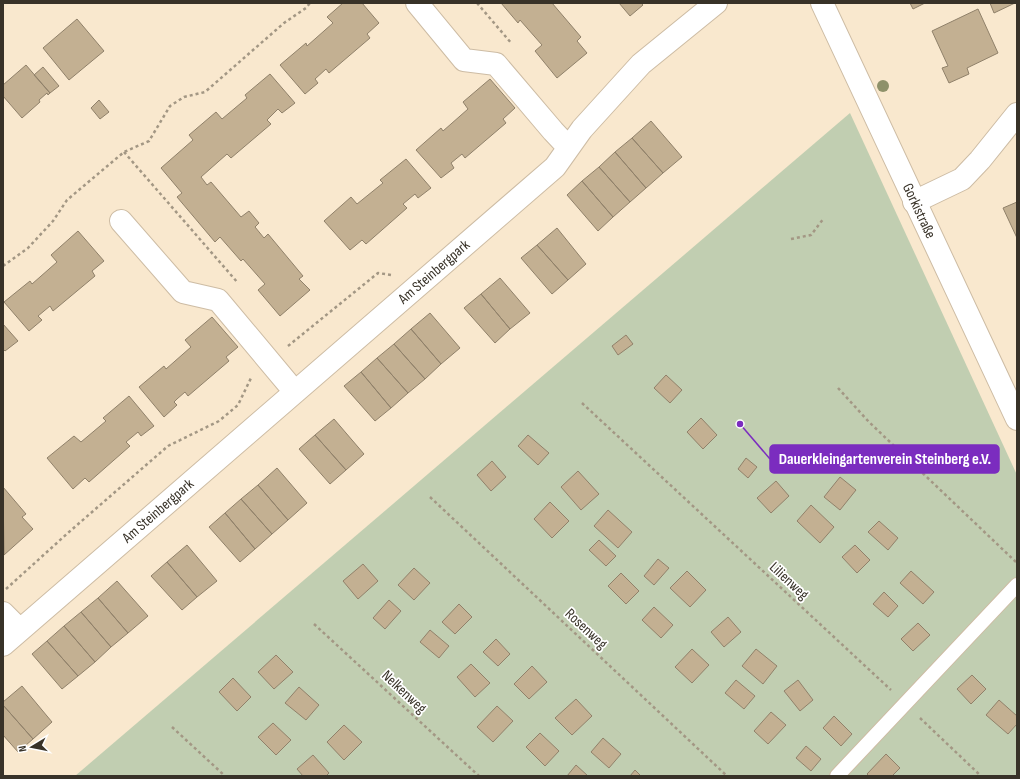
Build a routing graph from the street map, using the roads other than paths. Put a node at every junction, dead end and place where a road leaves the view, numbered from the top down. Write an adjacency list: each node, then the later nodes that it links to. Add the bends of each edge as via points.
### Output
1 (417, 3): 5 (street, via 464,60 496,64 502,69)
2 (716, 3): 5 (street, Am Steinbergpark, via 641,64)
3 (822, 3): 6 (street, Gorkistraße)
4 (1017, 114): 6 (street, via 962,179)
5 (568, 147): 8 (street, Am Steinbergpark, via 555,167)
6 (914, 202): 9 (street, Gorkistraße)
7 (121, 221): 8 (street, via 182,292 218,300)
8 (295, 392): 12 (street, Am Steinbergpark)
9 (1017, 419)
10 (1017, 585): 14 (lane)
11 (3, 613): 12 (street)
12 (20, 630): 13 (street, Am Steinbergpark)
13 (3, 645)
14 (837, 776)

